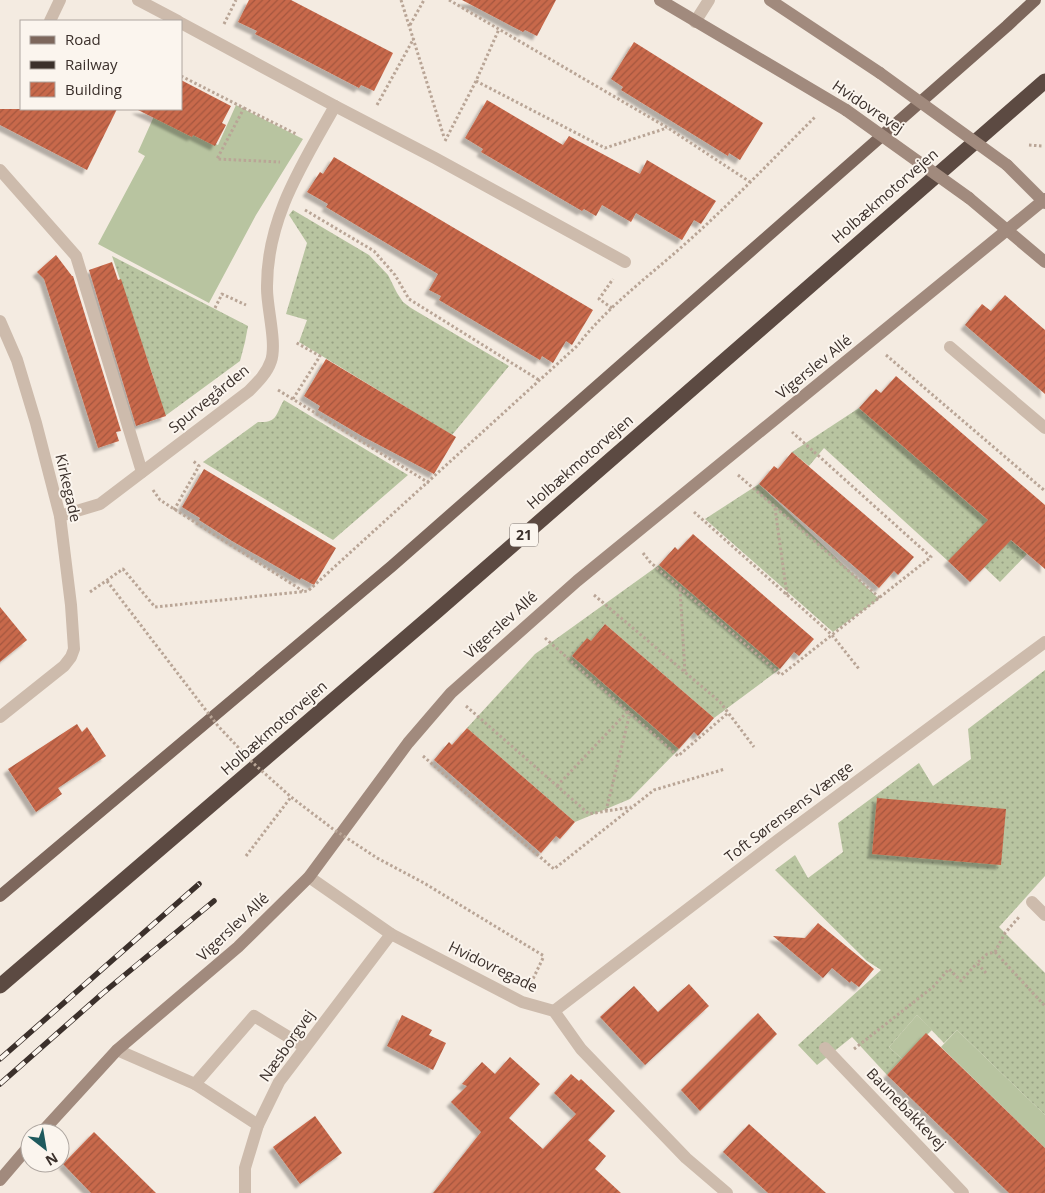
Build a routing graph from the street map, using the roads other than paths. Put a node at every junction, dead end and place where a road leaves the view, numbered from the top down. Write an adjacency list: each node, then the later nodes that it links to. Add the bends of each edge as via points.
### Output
1 (60, 0): 7 (street)
2 (138, 0): 8 (street)
3 (660, 0): 9 (street, Hvidovrevej)
4 (709, 0): 9 (street)
5 (770, 0): 14 (street, bridge, via 880,73 1007,165)
6 (1034, 0): 26 (main road, via 392,566)
7 (50, 20)
8 (176, 20)
9 (695, 22): 15 (street, Hvidovrevej, bridge, via 846,110 968,198)
10 (182, 24): 12 (street)
11 (1045, 81): 30 (highway, Holbækmotorvejen / 21, via 437,611)
12 (335, 106): 16 (street); 21 (street, Spurvegården, via 284,200 270,246 267,288 272,360 249,391)
13 (0, 170): 21 (street, via 76,256)
14 (1044, 201): 15 (street, Vigerslev Allé)
15 (1006, 231): 17 (street, Hvidovrevej); 25 (street, Vigerslev Allé, via 630,537 450,692)
16 (625, 262)
17 (1045, 262)
18 (0, 321): 22 (street, Kirkegade, via 17,360)
19 (950, 347): 20 (street)
20 (1045, 428)
21 (142, 472): 22 (street, Spurvegården, via 100,504)
22 (60, 516): 24 (street, Kirkegade, via 74,649 64,666)
23 (1045, 642): 31 (street, Toft Sørensens Vænge)
24 (0, 717)
25 (309, 876): 29 (street, Hvidovregade); 34 (street, Vigerslev Allé, via 238,947)
26 (0, 896)
27 (1032, 902): 28 (street)
28 (1045, 915)
29 (391, 934): 31 (street, Hvidovregade, via 522,1002); 32 (street, Næsborgvej)
30 (0, 986)
31 (554, 1011): 41 (street, via 581,1048 686,1158)
32 (305, 1047): 35 (street, via 254,1016); 37 (street, Næsborgvej, via 279,1082)
33 (825, 1048): 42 (street, Baunebakkevej)
34 (117, 1050): 35 (street); 36 (street, Vigerslev Allé)
35 (195, 1084): 37 (street)
36 (50, 1123)
37 (258, 1124): 40 (street, Næsborgvej, via 245,1168)
38 (20, 1157): 39 (street)
39 (0, 1180)
40 (244, 1193)
41 (727, 1193)
42 (963, 1193)

